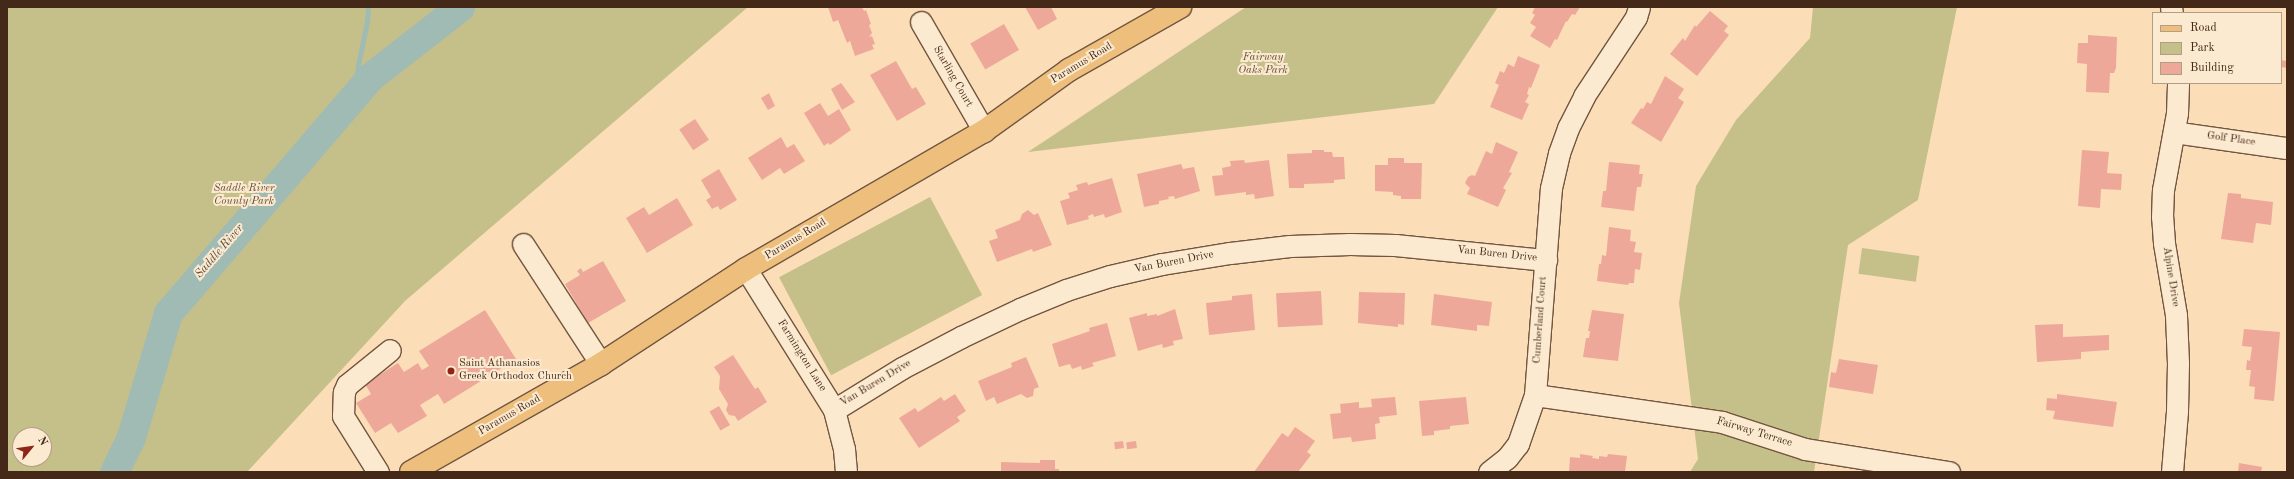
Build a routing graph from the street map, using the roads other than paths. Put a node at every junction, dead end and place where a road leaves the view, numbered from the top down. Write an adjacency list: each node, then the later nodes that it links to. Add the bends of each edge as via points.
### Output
1 (1180, 7): 5 (main road, Paramus Road, via 1069,70)
2 (1638, 7): 9 (street, Cumberland Court, via 1636,17 1584,96 1568,128 1551,188)
3 (921, 22): 5 (street, Starling Court)
4 (2178, 84): 6 (street, Alpine Drive)
5 (984, 131): 10 (main road, Paramus Road)
6 (2174, 132): 7 (street, Golf Place); 20 (street, Alpine Drive, via 2162,217 2176,316 2178,363)
7 (2287, 148)
8 (523, 244): 12 (street)
9 (1546, 260): 13 (street, Cumberland Court); 14 (street, Van Buren Drive, via 1395,245 1350,244 1260,249 1162,264 1110,276 1066,290 1020,309 915,361)
10 (746, 269): 12 (main road, Paramus Road); 14 (street, Farmington Lane)
11 (390, 350): 15 (street, via 347,385 344,392 343,416)
12 (601, 364): 16 (main road, Paramus Road)
13 (1535, 395): 18 (street, Cumberland Court, via 1518,444 1507,458); 19 (street, Fairway Terrace, via 1722,422 1804,449)
14 (834, 410): 17 (street, Farmington Lane, via 844,449)
15 (378, 472)
16 (412, 472)
17 (846, 472)
18 (1489, 472)
19 (1949, 472)
20 (2172, 472)

